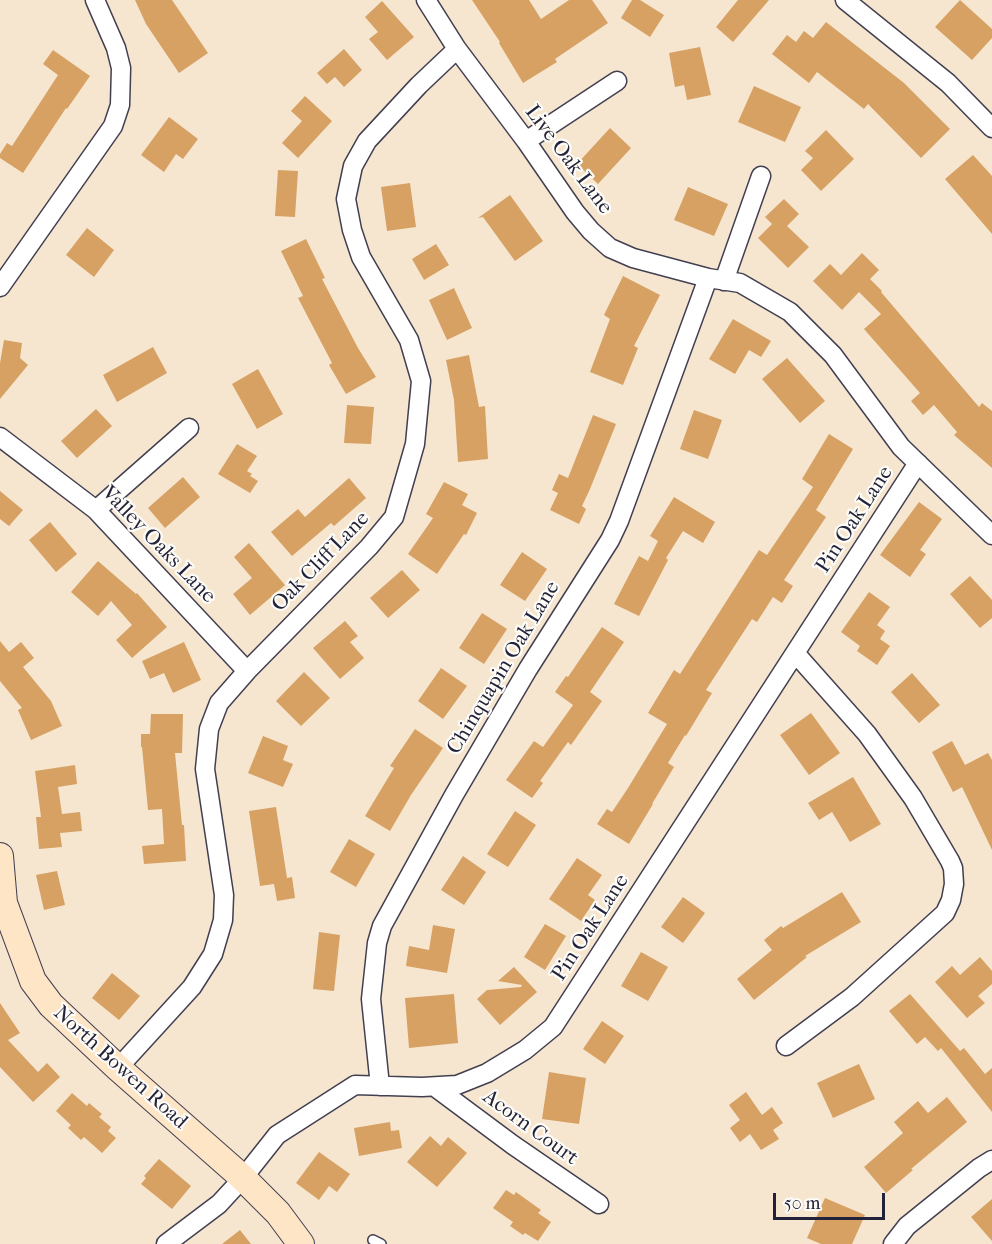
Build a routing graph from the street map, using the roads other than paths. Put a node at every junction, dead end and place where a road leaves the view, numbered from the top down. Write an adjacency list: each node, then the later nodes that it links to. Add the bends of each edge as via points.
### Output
1 (95, 0): 10 (street, via 121,68 120,105 113,126)
2 (426, 0): 4 (street, Live Oak Lane)
3 (846, 0): 6 (street, via 948,83)
4 (458, 49): 7 (street, Live Oak Lane); 17 (street, Oak Cliff Lane, via 419,84 367,141 353,166 346,199 361,257 409,340 421,381 415,444 394,517)
5 (617, 81): 7 (street)
6 (992, 128)
7 (526, 141): 9 (street, Live Oak Lane, via 574,212 610,248 633,258)
8 (761, 176): 9 (street)
9 (716, 279): 13 (street, Live Oak Lane, via 740,283 790,312 833,355 901,447); 22 (street, Chinquapin Oak Lane, via 615,530 459,785 382,926 371,999)
10 (0, 287)
11 (189, 428): 14 (street)
12 (0, 437): 14 (street, Valley Oaks Lane)
13 (918, 463): 15 (street, Live Oak Lane); 16 (street, Pin Oak Lane)
14 (96, 510): 17 (street, Valley Oaks Lane)
15 (992, 536)
16 (796, 654): 20 (street, via 867,734 913,798 950,861 954,884 945,913 852,997); 23 (street, Pin Oak Lane, via 553,1027 487,1073 457,1085)
17 (247, 670): 21 (street, Oak Cliff Lane, via 219,703 209,729 205,769 224,895 223,920 213,954 192,987)
18 (0, 856): 19 (street, North Bowen Road)
19 (2, 903): 21 (street, North Bowen Road, via 33,981 51,1005)
20 (786, 1046)
21 (118, 1068): 25 (street, North Bowen Road)
22 (380, 1086): 23 (street, Pin Oak Lane); 25 (street, Pin Oak Lane, via 355,1085 277,1135)
23 (435, 1086): 26 (street, Acorn Court)
24 (992, 1160): 29 (street, via 907,1226)
25 (243, 1178): 27 (street, Pin Oak Lane, via 219,1203); 28 (street, North Bowen Road, via 278,1213)
26 (599, 1204)
27 (166, 1244)
28 (301, 1244)
29 (893, 1244)

